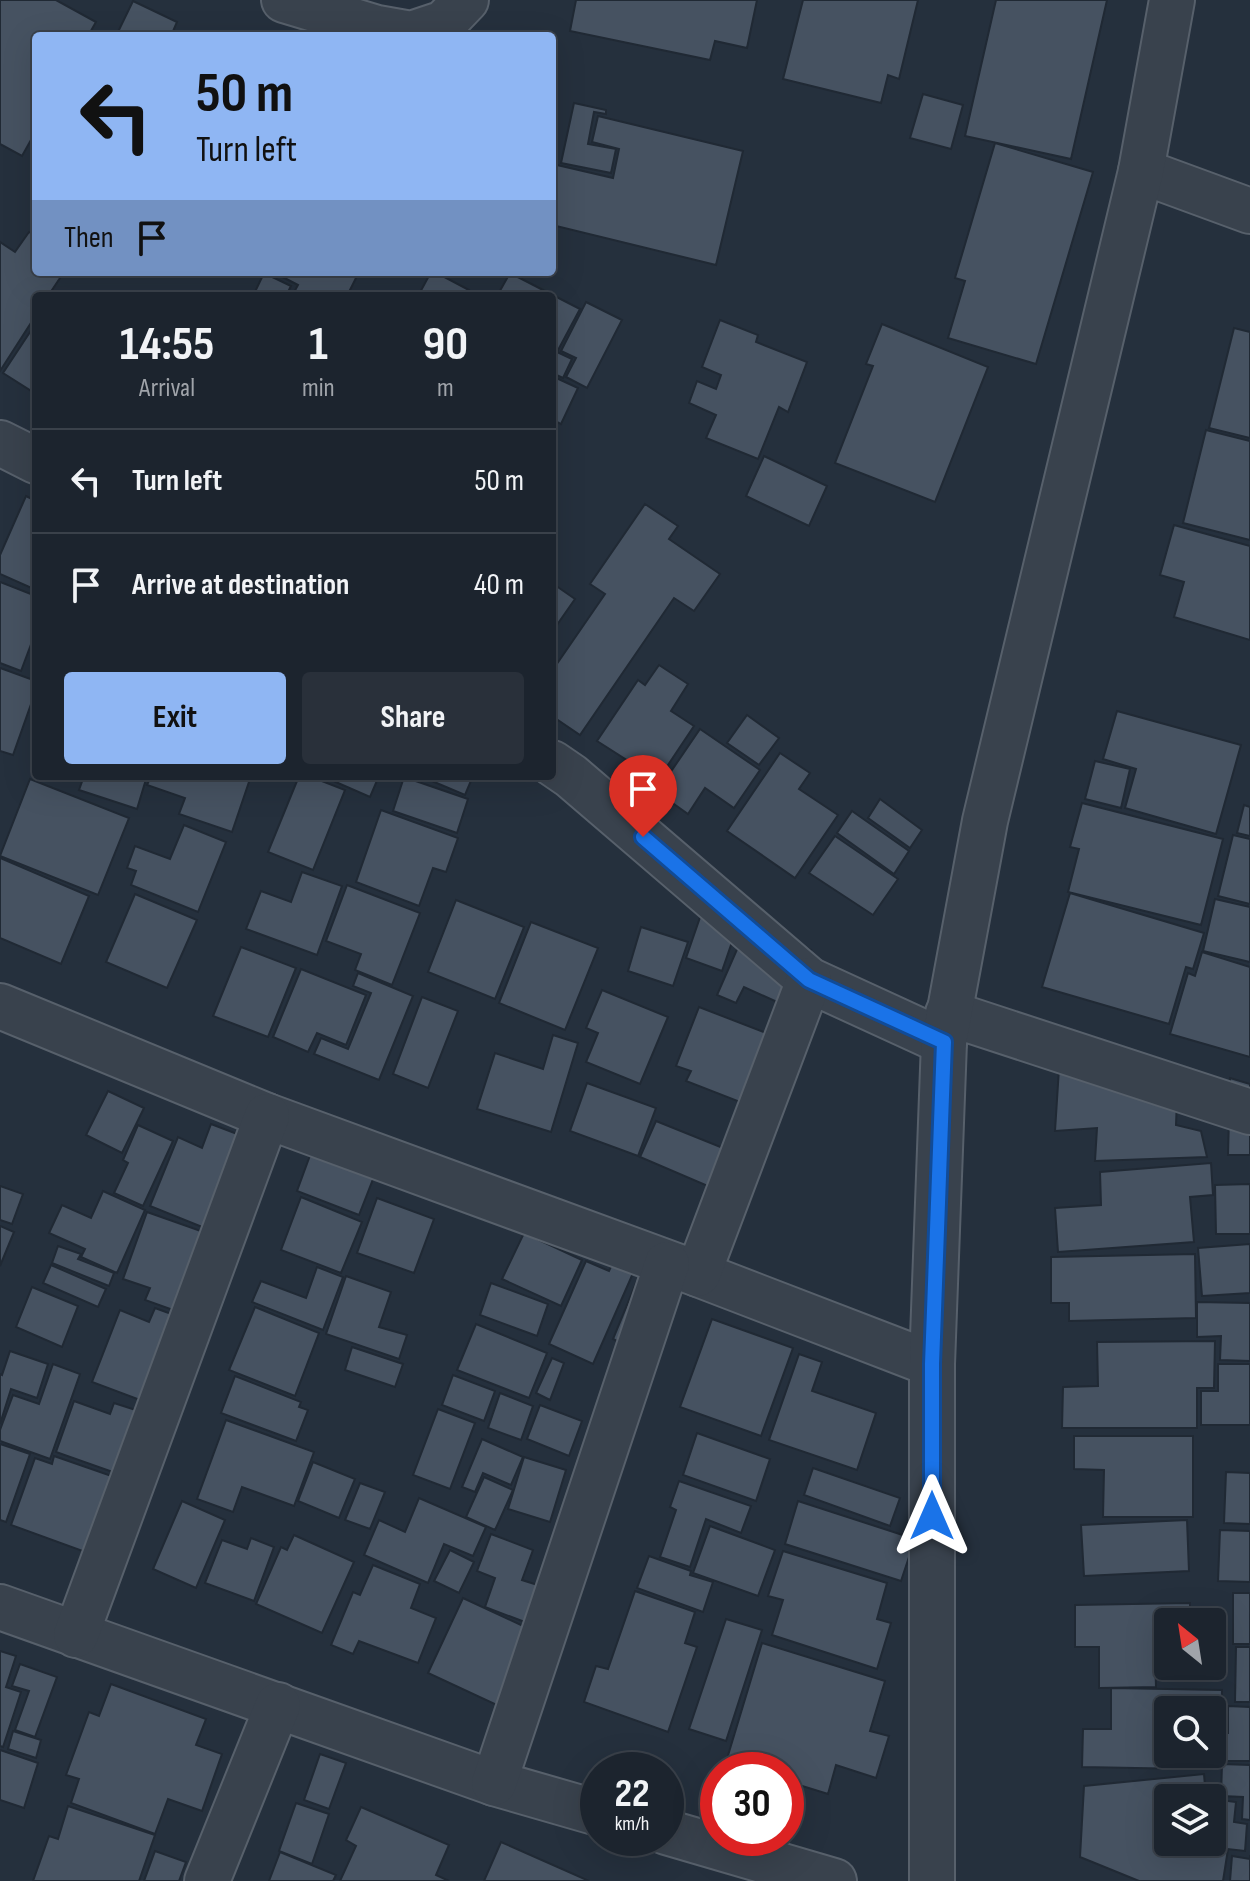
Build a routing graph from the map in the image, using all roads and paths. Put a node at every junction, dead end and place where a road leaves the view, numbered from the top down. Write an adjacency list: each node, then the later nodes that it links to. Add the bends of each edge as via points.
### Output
1 (284, 0): 4 (street)
2 (466, 0): 5 (street, via 444,23)
3 (1172, 0): 6 (street)
4 (400, 32)
5 (417, 32)
6 (1141, 171): 7 (street); 13 (street, via 985,821)
7 (1250, 211)
8 (0, 443): 9 (street)
9 (32, 459)
10 (556, 766): 11 (street)
11 (809, 980): 13 (street); 16 (street)
12 (0, 1006): 15 (street)
13 (946, 1027): 14 (street); 17 (street)
14 (1250, 1112)
15 (267, 1116): 16 (street); 19 (street)
16 (682, 1269): 17 (street); 21 (street)
17 (932, 1364): 26 (street)
18 (0, 1607): 19 (street)
19 (76, 1635): 20 (street)
20 (278, 1705): 21 (street); 24 (street)
21 (494, 1783): 22 (street)
22 (580, 1808)
23 (684, 1837): 25 (street)
24 (207, 1881)
25 (834, 1881)
26 (932, 1881)

